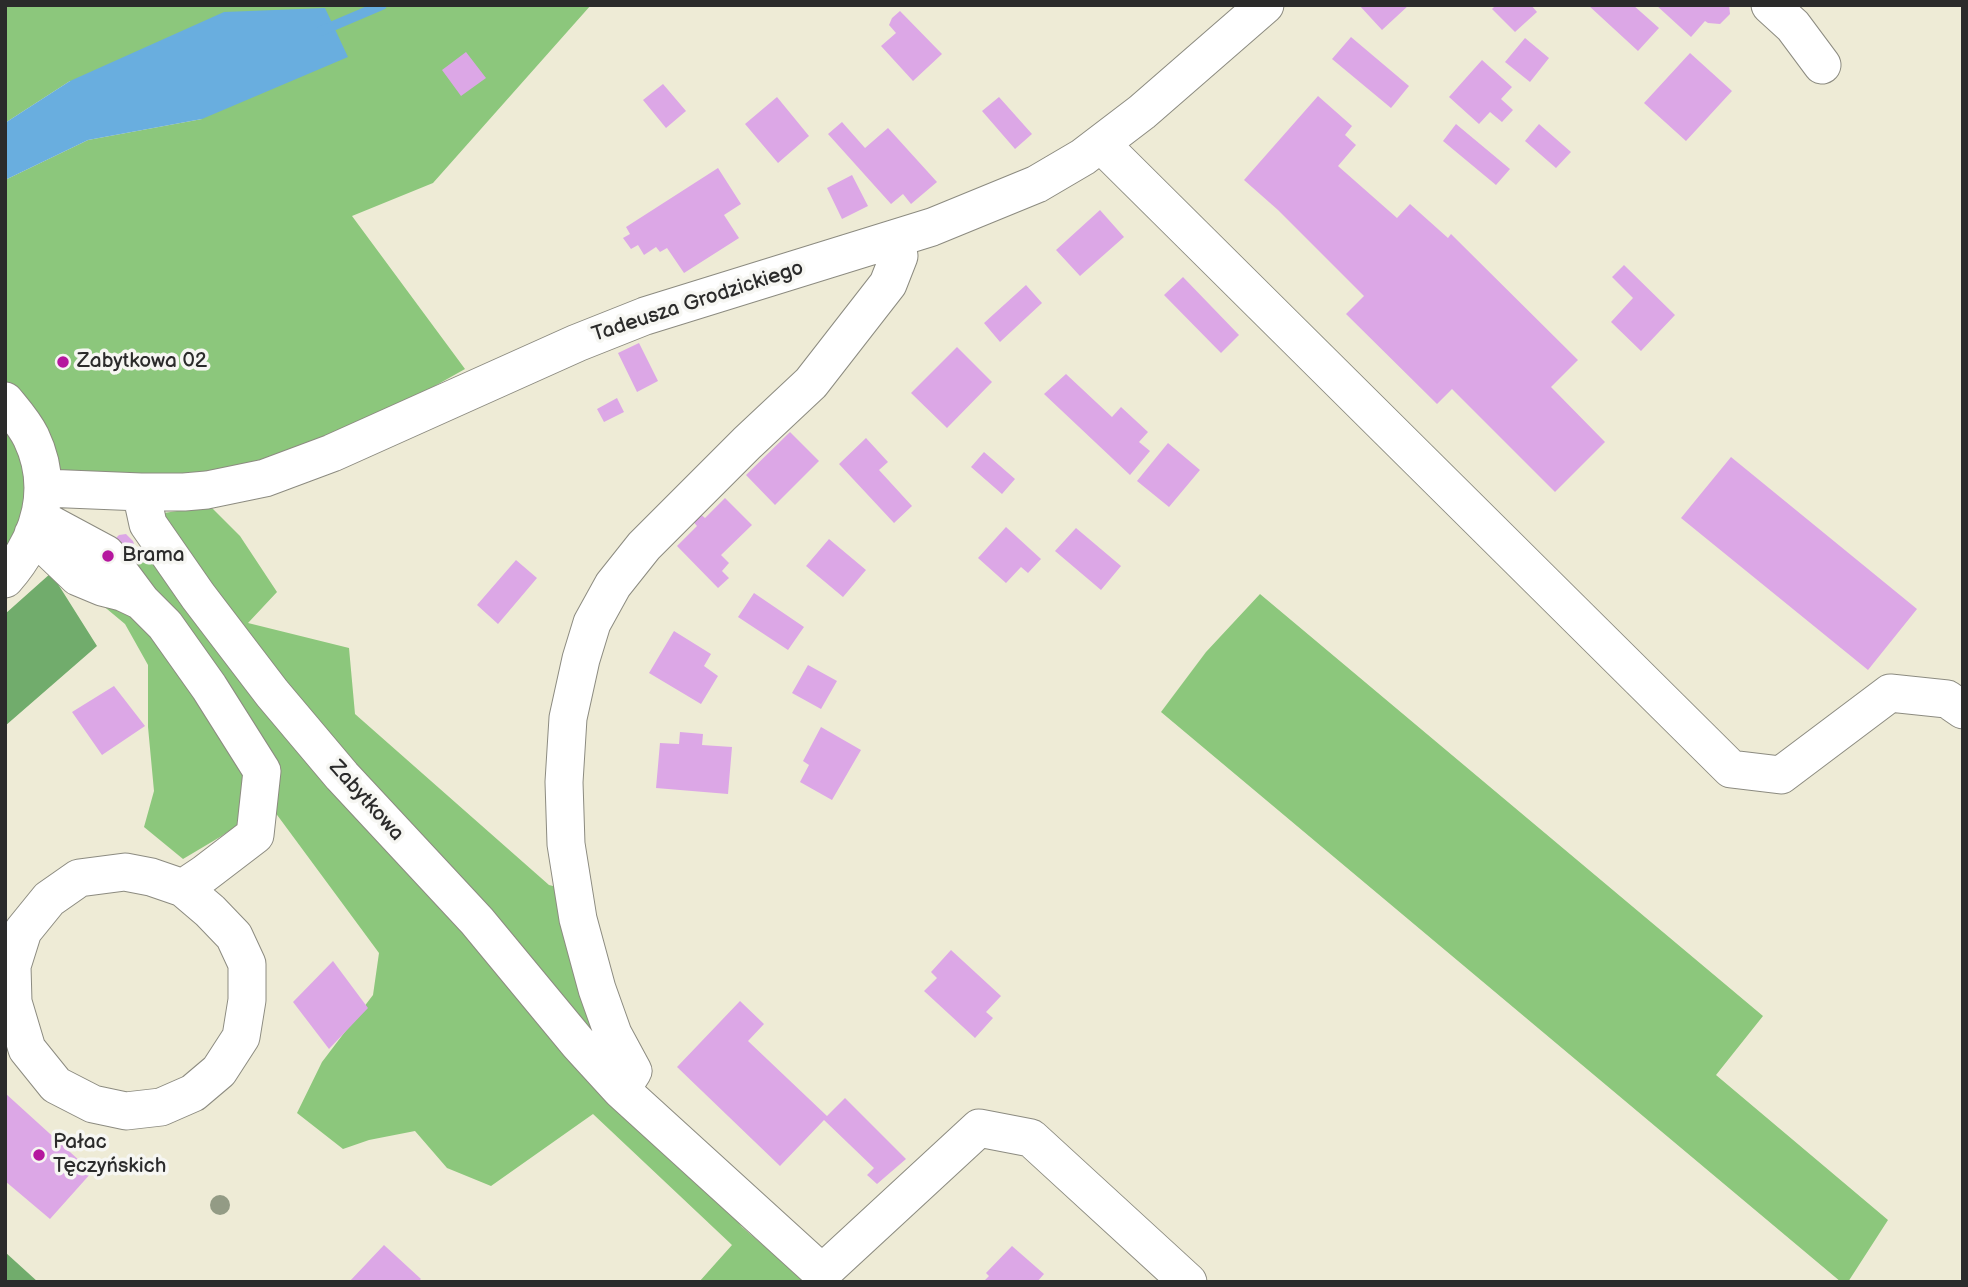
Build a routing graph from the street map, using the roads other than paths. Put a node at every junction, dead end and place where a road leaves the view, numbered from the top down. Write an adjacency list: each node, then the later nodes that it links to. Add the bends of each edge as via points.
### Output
1 (1265, 5): 4 (street, Tadeusza Grodzickiego)
2 (1770, 5): 3 (street, via 1793,26)
3 (1822, 65)
4 (1101, 144): 5 (street, Tadeusza Grodzickiego, via 1037,184); 10 (street, via 1731,769 1781,775 1890,693 1947,699)
5 (896, 239): 7 (street, Tadeusza Grodzickiego, via 645,316 289,470 207,490); 12 (street, via 899,256 888,284 811,383 644,546 613,585 592,623 568,718 566,844 578,919 597,989 633,1071)
6 (5, 401): 8 (street, via 31,438 42,472)
7 (141, 492): 8 (street, Tadeusza Grodzickiego); 12 (street, Zabytkowa, via 148,524 272,693)
8 (39, 513): 9 (street, via 23,554); 11 (street, via 78,577 141,601 165,625 262,771 255,835)
9 (5, 579)
10 (1963, 710)
11 (183, 888): 11 (street, via 234,936 247,964 241,1037 219,1071 193,1093 160,1107 126,1111 93,1104 56,1085 27,1049 13,1003 12,966 23,931 49,899 79,878 125,872)
12 (621, 1090): 13 (street, Zabytkowa)
13 (827, 1277): 14 (street, via 979,1128 1031,1138)
14 (1188, 1282)

